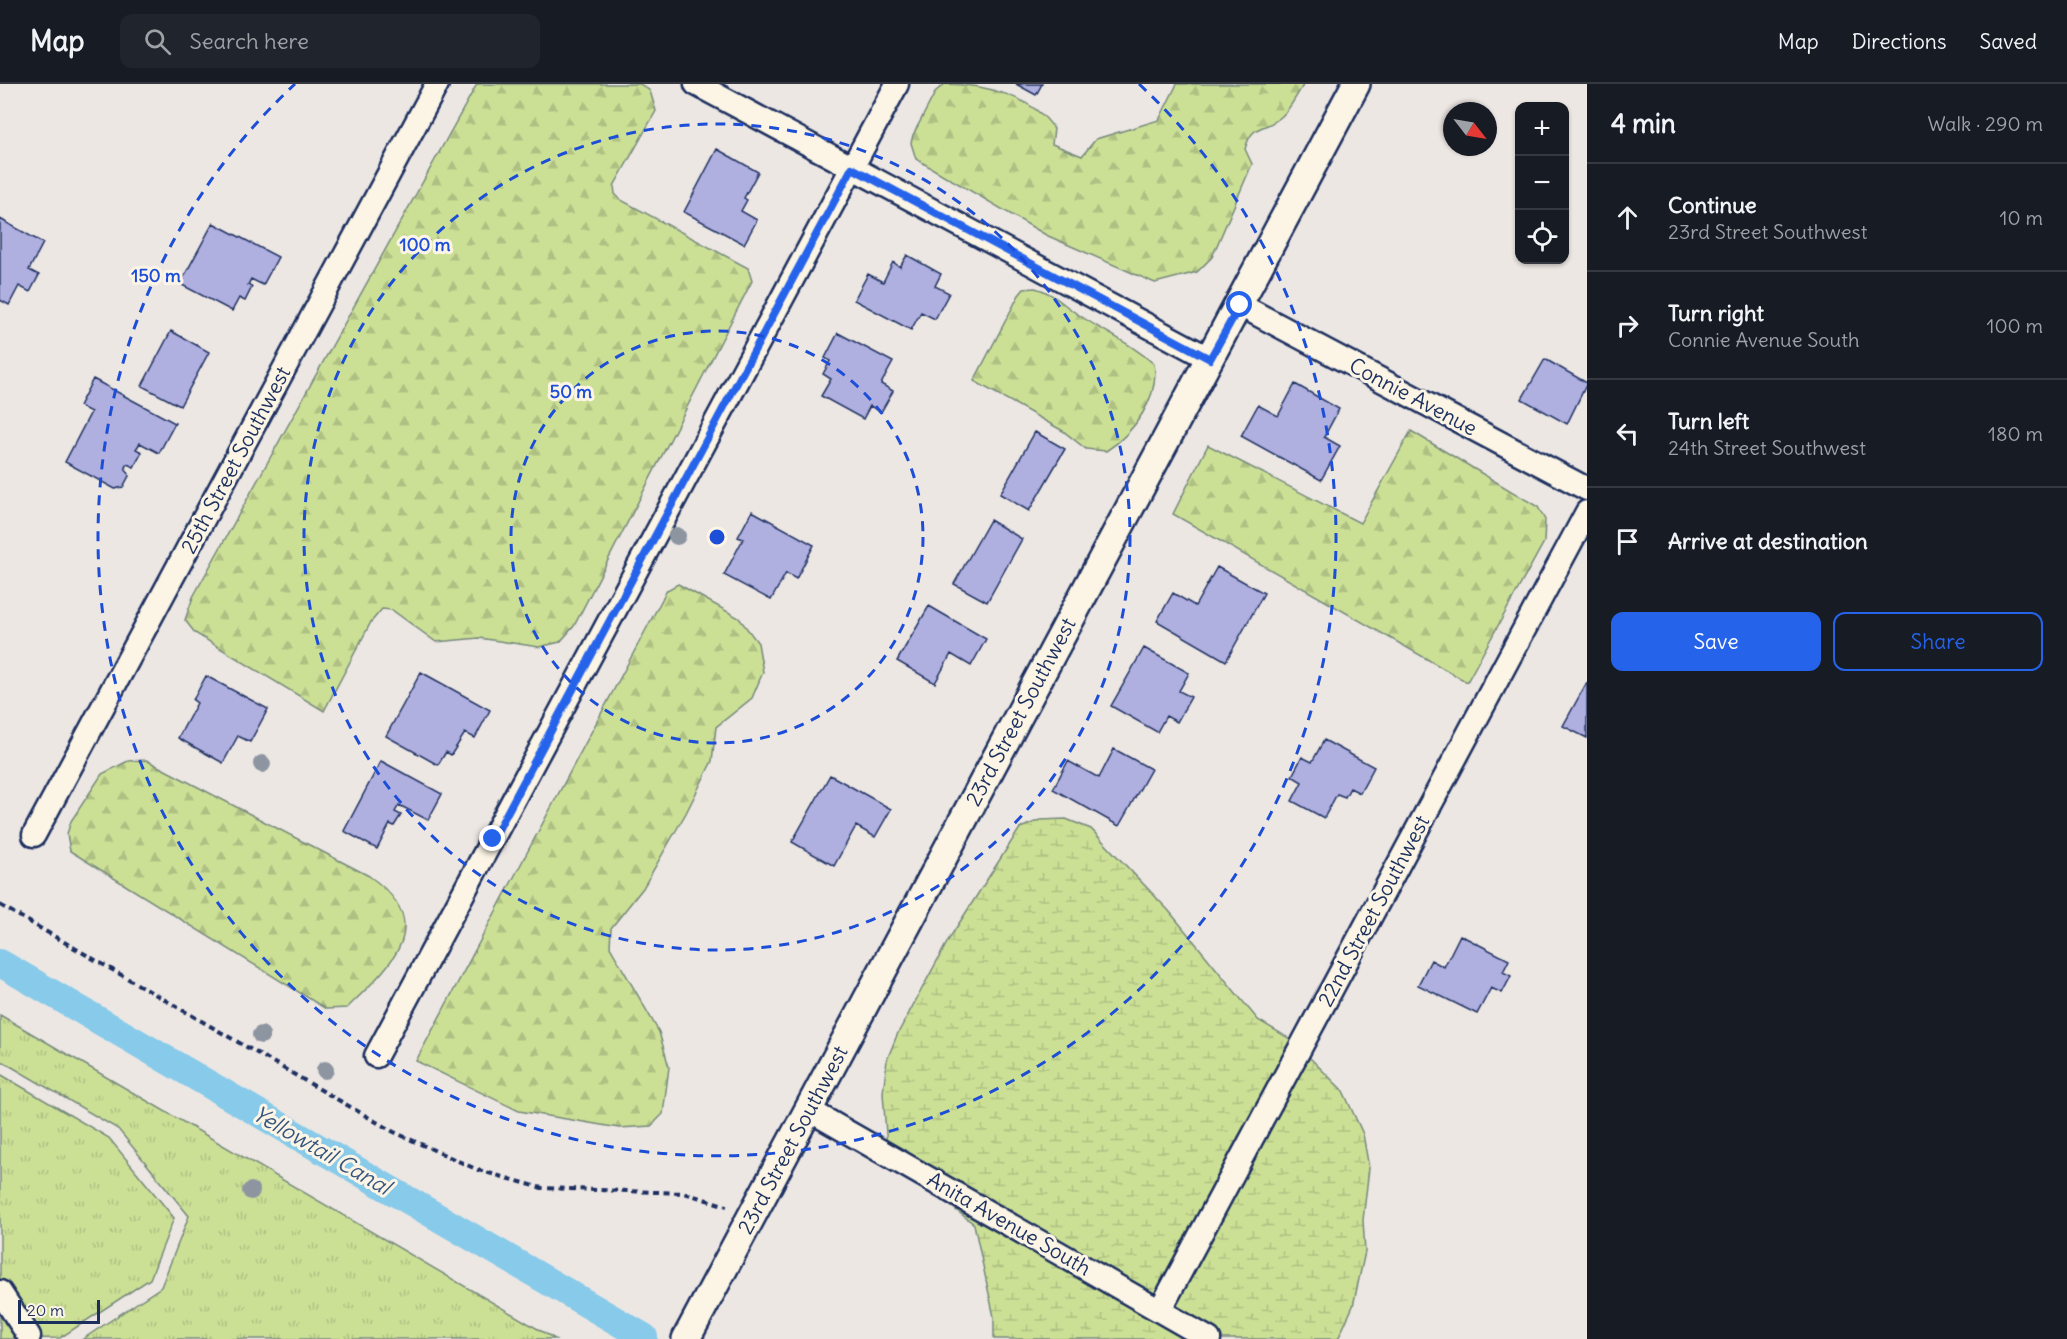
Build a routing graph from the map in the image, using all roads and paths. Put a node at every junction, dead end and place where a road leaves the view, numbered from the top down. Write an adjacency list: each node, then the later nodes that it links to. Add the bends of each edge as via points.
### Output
1 (437, 84): 10 (street, 25th Street Southwest)
2 (696, 84): 5 (street)
3 (897, 84): 5 (street)
4 (1356, 84): 6 (street, 23rd Street Southwest)
5 (852, 168): 7 (street); 12 (street)
6 (1240, 305): 7 (street, 23rd Street Southwest); 8 (street, Connie Avenue)
7 (1210, 359): 13 (street, 23rd Street Southwest)
8 (1587, 489)
9 (1587, 512): 16 (street, 22nd Street Southwest)
10 (34, 835)
11 (0, 904): 14 (path, via 394,1132 478,1170 542,1188 684,1193)
12 (376, 1056)
13 (809, 1110): 14 (street, 23rd Street Southwest); 16 (street, Anita Avenue South)
14 (753, 1214): 18 (street, 23rd Street Southwest)
15 (0, 1292): 17 (street)
16 (1160, 1310): 19 (street, Anita Avenue South)
17 (29, 1336)
18 (686, 1339)
19 (1209, 1339)

